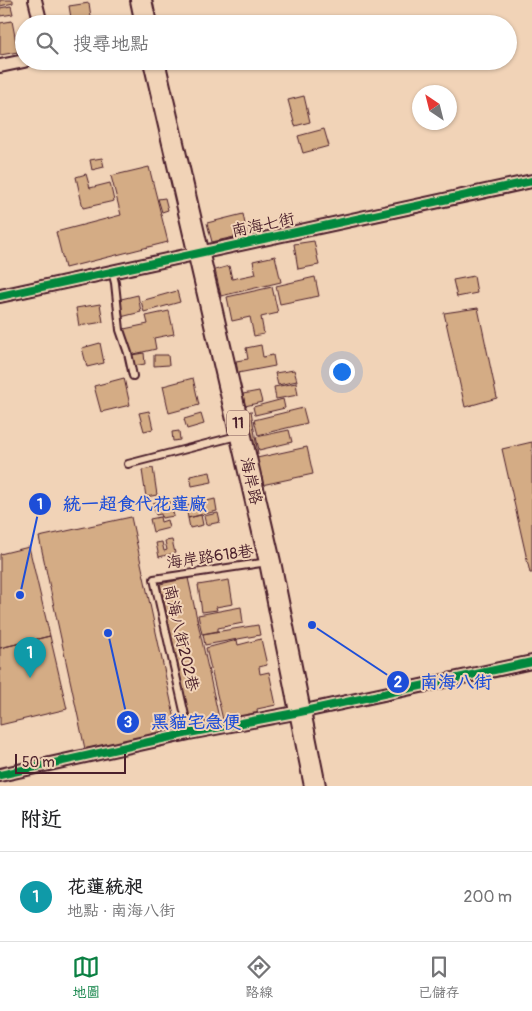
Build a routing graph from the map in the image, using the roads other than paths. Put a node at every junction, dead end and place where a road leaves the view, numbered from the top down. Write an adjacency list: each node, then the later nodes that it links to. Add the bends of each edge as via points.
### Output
1 (35, 0): 3 (street)
2 (141, 0): 4 (main road)
3 (39, 15)
4 (144, 15)
5 (15, 63): 6 (street)
6 (0, 66)
7 (156, 70): 9 (main road, 海岸路 / 11)
8 (532, 181): 9 (street, 南海七街)
9 (198, 253): 10 (street, 南海七街); 13 (main road, 海岸路 / 11)
10 (112, 272): 11 (street, 南海七街); 12 (lane, via 120,330)
11 (0, 296)
12 (133, 376)
13 (241, 435): 14 (lane); 15 (main road, 海岸路 / 11)
14 (128, 464)
15 (270, 562): 16 (lane, 海岸路618巷); 18 (main road, 海岸路 / 11)
16 (154, 579): 19 (lane, 南海八街202巷)
17 (532, 662): 18 (street)
18 (300, 712): 19 (street); 21 (main road, 海岸路 / 11)
19 (189, 733): 20 (street)
20 (0, 775)
21 (315, 786)

